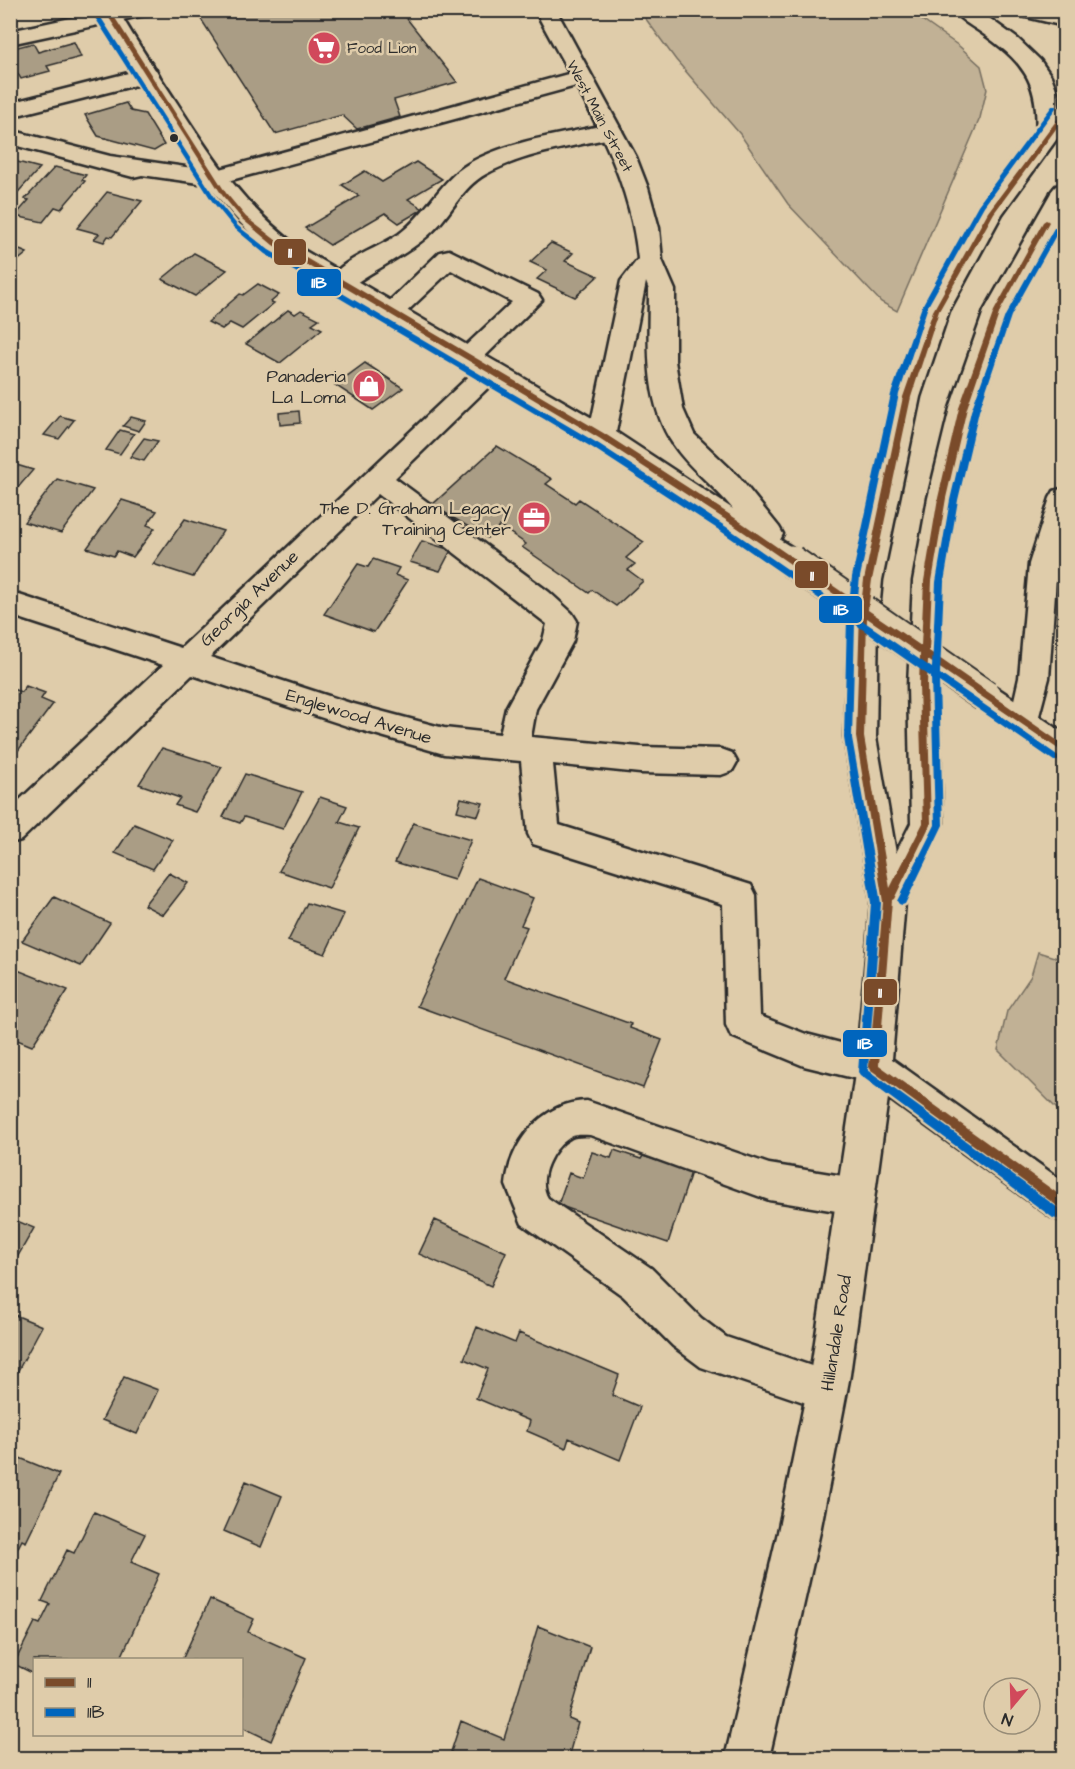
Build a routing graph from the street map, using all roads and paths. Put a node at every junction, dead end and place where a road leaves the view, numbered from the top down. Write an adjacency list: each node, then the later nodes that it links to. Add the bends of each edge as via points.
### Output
1 (140, 10): 5 (main road)
2 (545, 10): 9 (main road, West Main Street)
3 (963, 10): 14 (main road, via 1029,62 1043,83 1049,113)
4 (1026, 10): 6 (main road)
5 (109, 13): 7 (main road); 8 (main road)
6 (1065, 20)
7 (10, 38)
8 (148, 75): 10 (main road); 17 (main road)
9 (579, 78): 13 (main road, West Main Street); 17 (main road)
10 (40, 104): 11 (main road); 16 (main road)
11 (10, 110)
12 (1065, 114): 14 (main road, Hillandale Road)
13 (610, 131): 19 (main road, West Main Street, via 636,188 647,228); 20 (main road, via 528,149 474,171 456,184 423,227)
14 (1048, 135): 35 (main road, Hillandale Road, via 992,212 936,311 907,397 886,490 863,621 860,737)
15 (10, 137): 16 (main road)
16 (54, 148): 17 (main road, via 186,187)
17 (217, 183): 20 (main road, via 244,218 275,243)
18 (1064, 192): 35 (main road, Hillandale Road, via 997,311 963,408 928,581 923,686 927,823)
19 (650, 260): 23 (main road, via 634,281); 26 (main road, West Main Street, via 662,291 662,361 670,409 683,439 728,483)
20 (340, 282): 21 (main road)
21 (391, 312): 22 (main road); 22 (main road, Georgia Avenue, via 448,258 529,300)
22 (480, 363): 23 (main road); 24 (main road, Georgia Avenue)
23 (602, 436): 26 (main road)
24 (375, 478): 29 (main road, Georgia Avenue); 32 (main road, via 540,598 562,621 558,641 521,708)
25 (1065, 498): 27 (main road, via 1043,564)
26 (791, 561): 30 (main road, bridge)
27 (1052, 600): 30 (main road)
28 (10, 603): 29 (main road, Englewood Avenue)
29 (185, 660): 32 (main road, Englewood Avenue, via 350,715 434,738); 34 (main road, Georgia Avenue)
30 (1024, 722): 31 (main road)
31 (1065, 749)
32 (524, 750): 33 (main road, Englewood Avenue); 36 (main road, via 544,834 739,895 743,1025 804,1050)
33 (721, 762)
34 (10, 830)
35 (888, 902): 36 (main road, Hillandale Road)
36 (874, 1067): 37 (main road, Hillandale Road); 38 (main road)
37 (855, 1196): 39 (main road, Hillandale Road); 39 (main road, via 769,1182 590,1118 565,1120 539,1145 524,1184 535,1211 637,1282 687,1332 715,1353)
38 (1065, 1204)
39 (828, 1390): 40 (main road, Hillandale Road)
40 (747, 1758)

